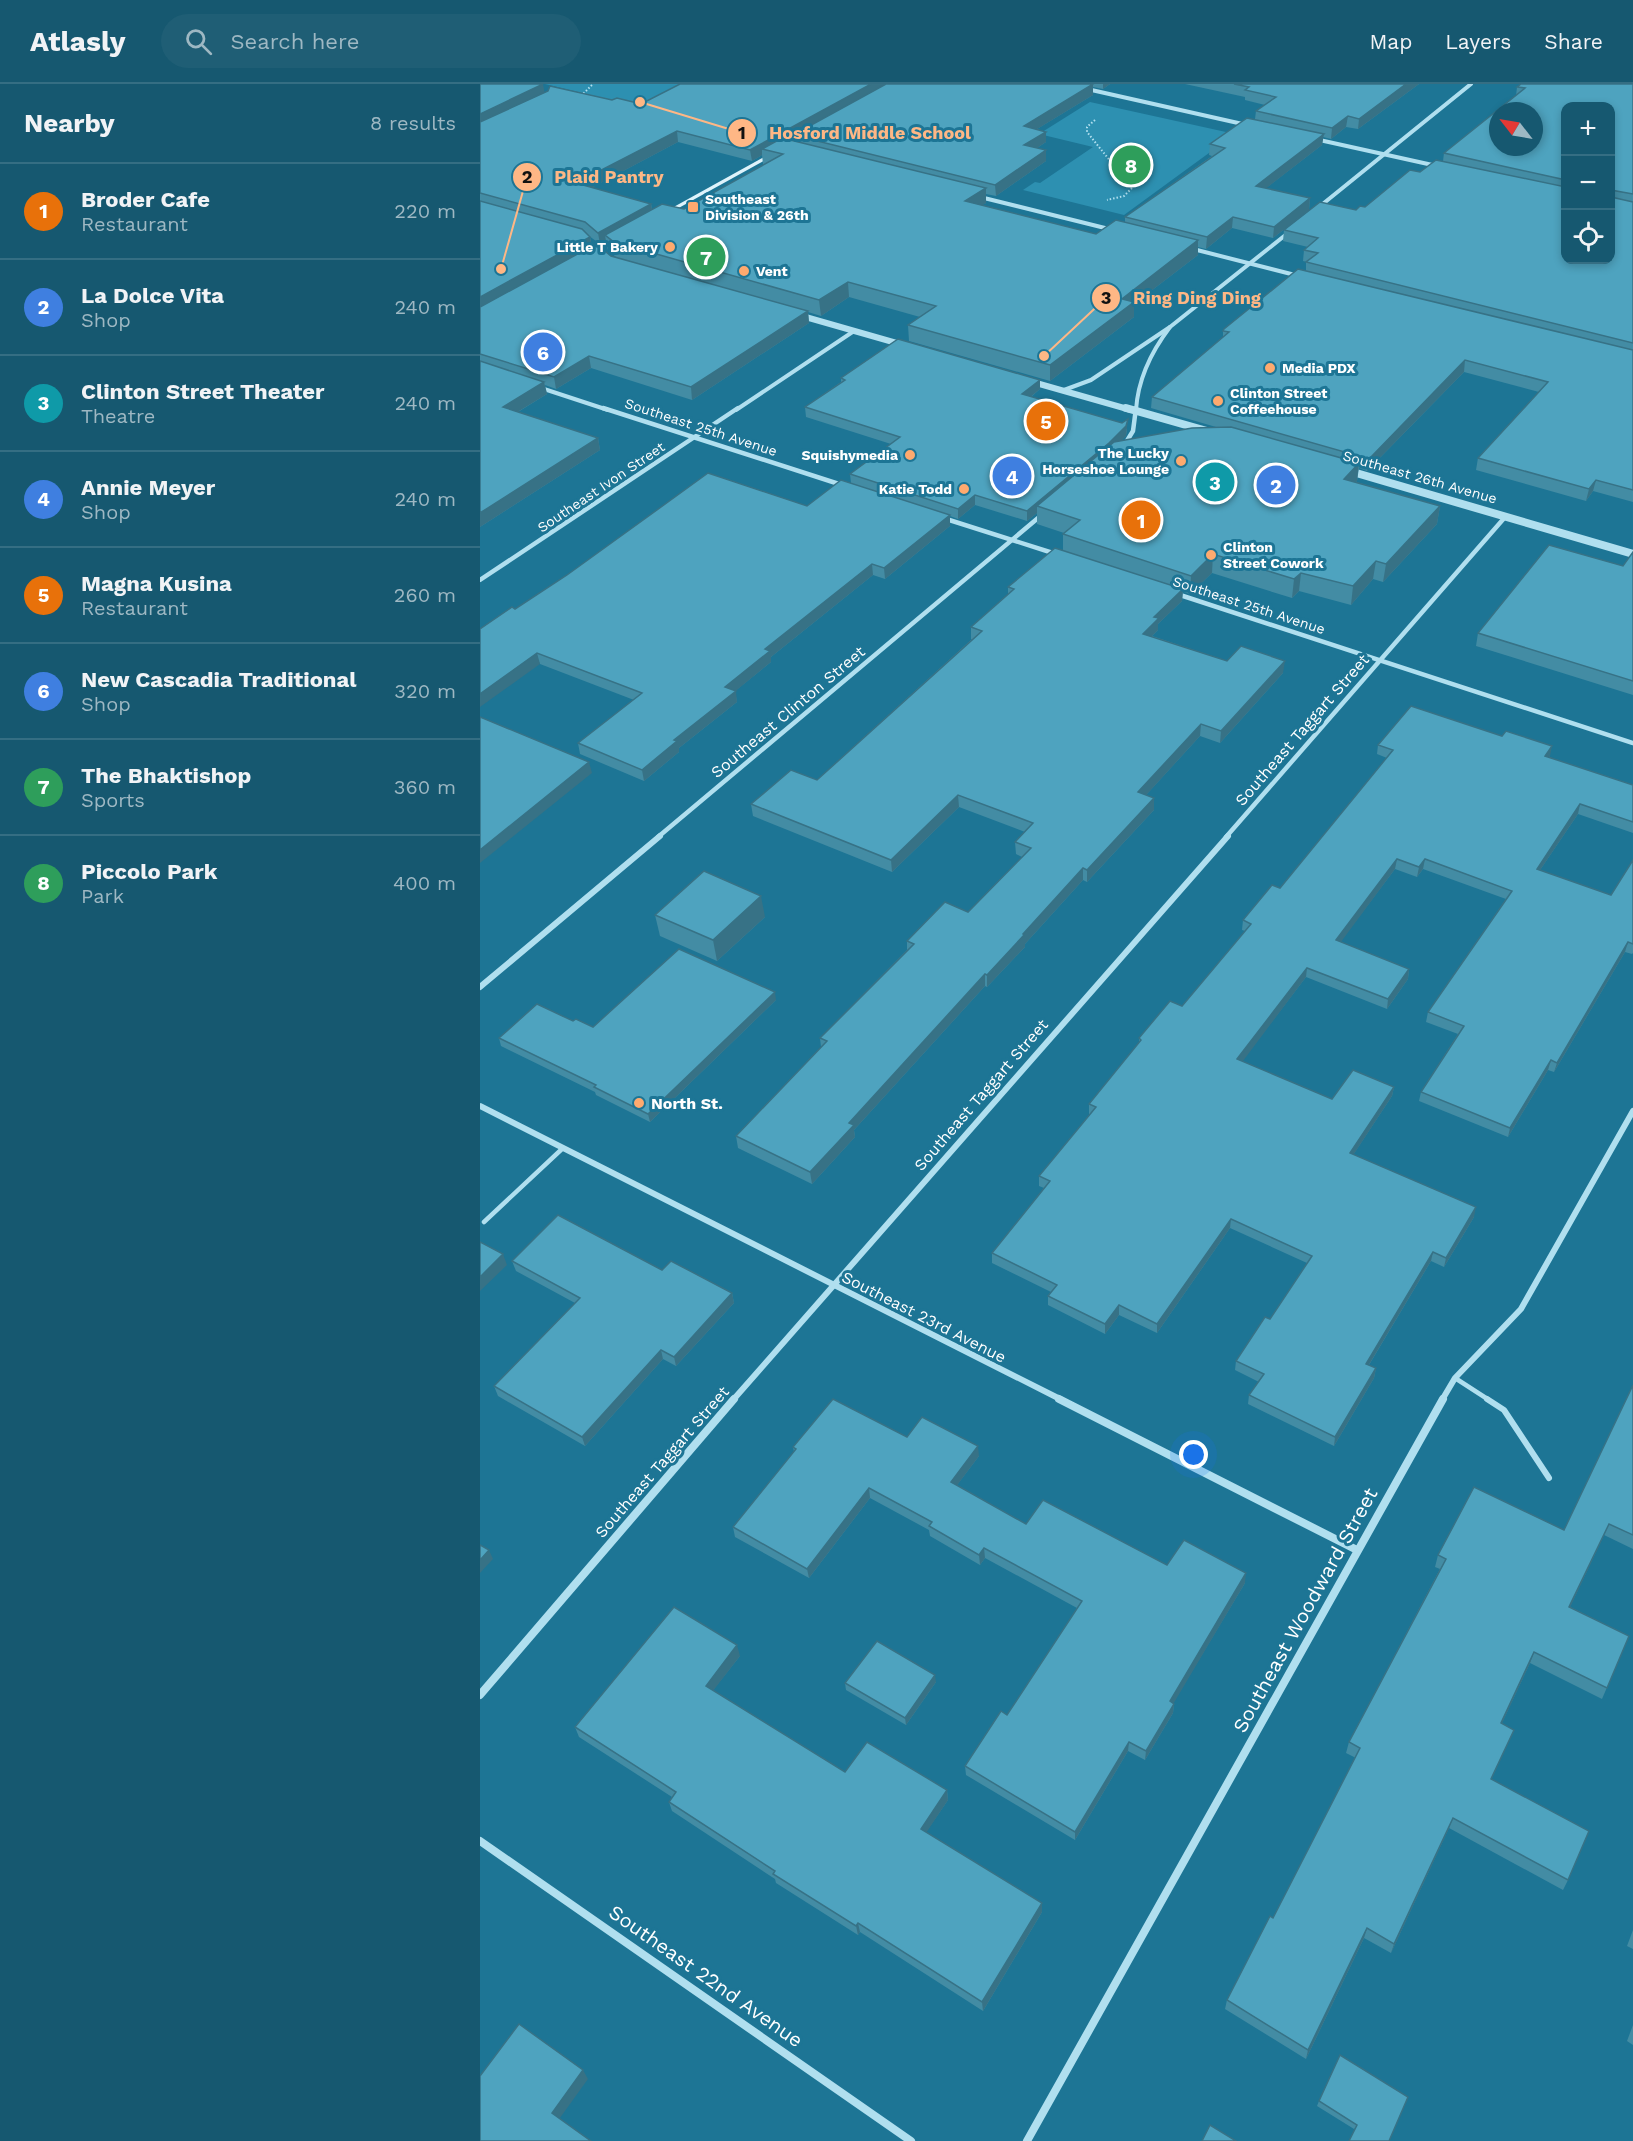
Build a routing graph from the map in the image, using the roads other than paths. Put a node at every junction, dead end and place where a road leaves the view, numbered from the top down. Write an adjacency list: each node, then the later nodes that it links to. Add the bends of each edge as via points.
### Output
1 (1471, 84): 6 (street)
2 (1085, 89): 3 (street)
3 (1257, 127)
4 (1315, 139): 6 (street)
5 (784, 148): 10 (main road)
6 (1384, 154): 7 (street); 9 (street)
7 (1441, 167)
8 (975, 195): 12 (street)
9 (1311, 214)
10 (652, 221)
11 (1294, 228): 14 (street)
12 (1123, 232)
13 (1192, 249): 14 (street)
14 (1250, 264): 15 (street); 17 (street)
15 (1308, 278)
16 (785, 312): 18 (street)
17 (1170, 327): 22 (street, via 1098,376); 23 (street, via 1149,360 1139,387)
18 (854, 331): 19 (street); 25 (street, Southeast Ivon Street)
19 (920, 350)
20 (1020, 378): 22 (street)
21 (536, 386): 25 (street, Southeast 25th Avenue)
22 (1064, 390): 23 (street)
23 (1136, 411): 24 (street); 26 (street, via 1133,432)
24 (1219, 434)
25 (695, 438): 28 (street, Southeast 25th Avenue); 35 (street, Southeast Ivon Street)
26 (1118, 450)
27 (1338, 468): 31 (street, Southeast 26th Avenue)
28 (851, 488)
29 (1046, 511): 32 (street, Southeast Clinton Street)
30 (940, 516): 32 (street)
31 (1506, 516): 33 (street, Southeast 26th Avenue); 37 (street, Southeast Taggart Street)
32 (1012, 540): 34 (street); 39 (street, Southeast Clinton Street)
33 (1633, 554)
34 (1063, 556)
35 (480, 580)
36 (1172, 593): 37 (street, Southeast 25th Avenue)
37 (1381, 662): 38 (street, Southeast 25th Avenue); 44 (street, Southeast Taggart Street)
38 (1633, 743)
39 (480, 987)
40 (480, 1106): 42 (street, Southeast 23rd Avenue)
41 (1633, 1111): 45 (street, Southeast Woodward Street, via 1521,1309)
42 (563, 1148): 43 (lane); 44 (street, Southeast 23rd Avenue)
43 (484, 1222)
44 (832, 1285): 47 (street, Southeast 23rd Avenue); 48 (street, Southeast Taggart Street)
45 (1455, 1378): 46 (lane, via 1504,1410); 47 (street, Southeast Woodward Street)
46 (1549, 1478)
47 (1357, 1550): 51 (street, Southeast Woodward Street)
48 (480, 1695)
49 (480, 1841): 50 (street, Southeast 22nd Avenue)
50 (911, 2141)
51 (1027, 2141)

